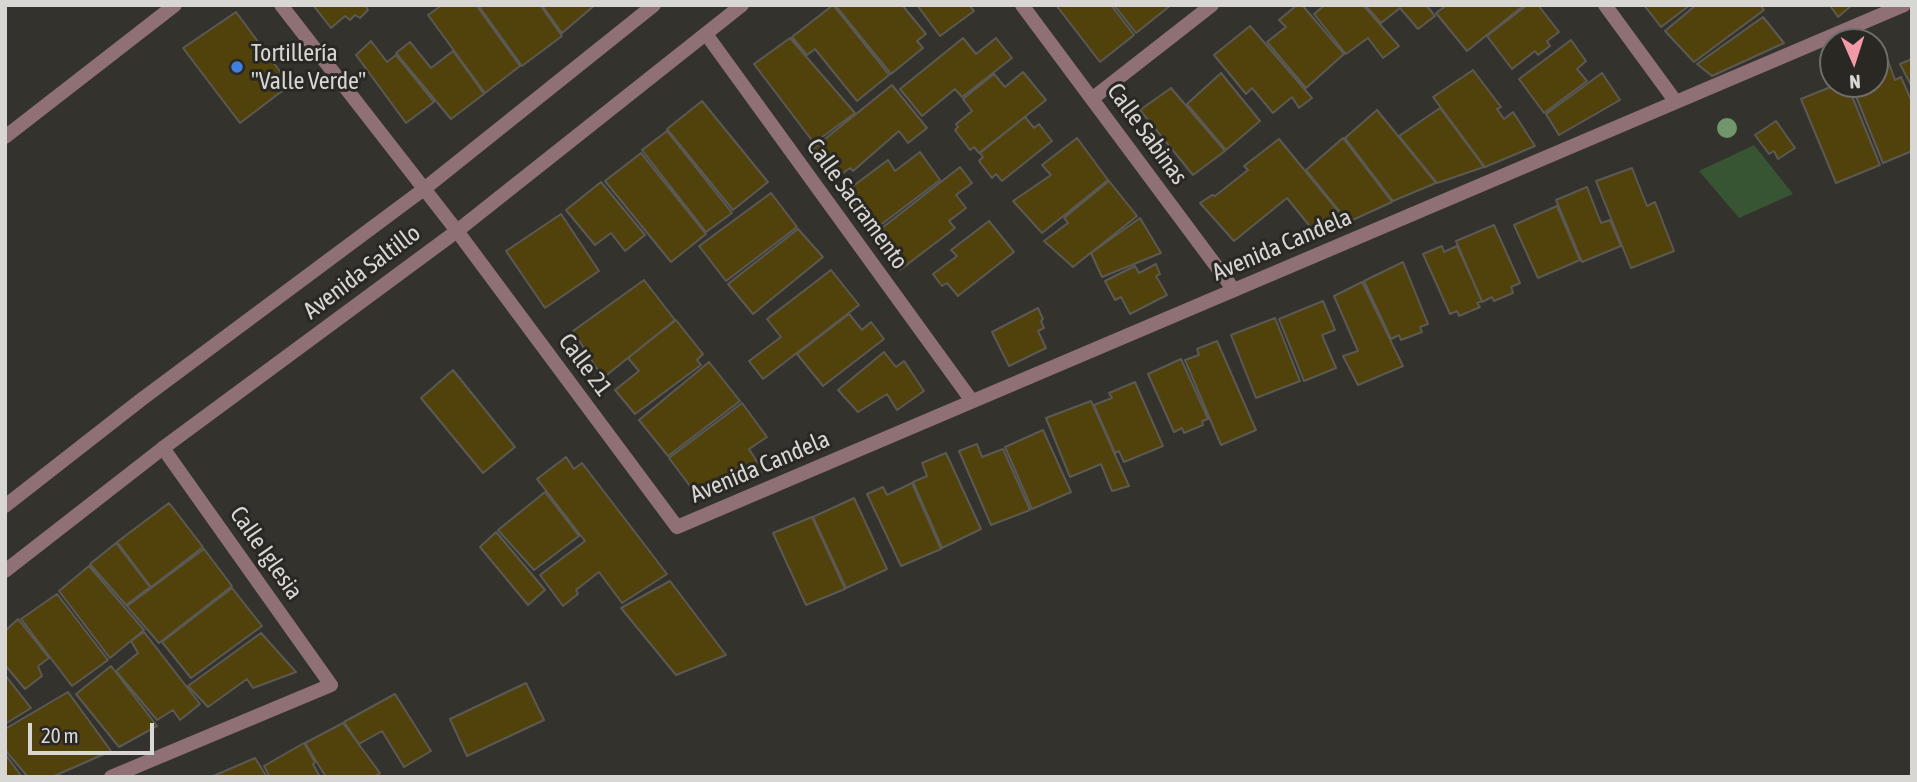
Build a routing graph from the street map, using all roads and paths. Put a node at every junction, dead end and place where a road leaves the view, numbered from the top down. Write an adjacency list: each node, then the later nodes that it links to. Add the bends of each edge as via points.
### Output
1 (175, 5): 12 (street)
2 (281, 5): 13 (street, Calle 21)
3 (654, 5): 13 (street, Avenida Saltillo)
4 (743, 5): 9 (street, Avenida Saltillo)
5 (1023, 5): 10 (street, Calle Sabinas)
6 (1212, 5): 10 (street)
7 (1605, 5): 11 (street)
8 (1904, 5): 11 (street, Avenida Candela)
9 (706, 34): 14 (street, Avenida Saltillo); 16 (street, Calle Sacramento)
10 (1093, 98): 15 (street, Calle Sabinas)
11 (1676, 102): 15 (street, Avenida Candela)
12 (5, 136)
13 (424, 189): 14 (street, Calle 21); 18 (street, Avenida Saltillo)
14 (457, 231): 17 (street, Avenida Saltillo); 19 (street, Calle 21)
15 (1234, 290): 16 (street, Avenida Candela)
16 (972, 401): 19 (street, Avenida Candela)
17 (163, 448): 20 (street, Avenida Saltillo); 21 (street, Calle Iglesia, via 331,685)
18 (5, 506)
19 (677, 527)
20 (5, 570)
21 (111, 777)

